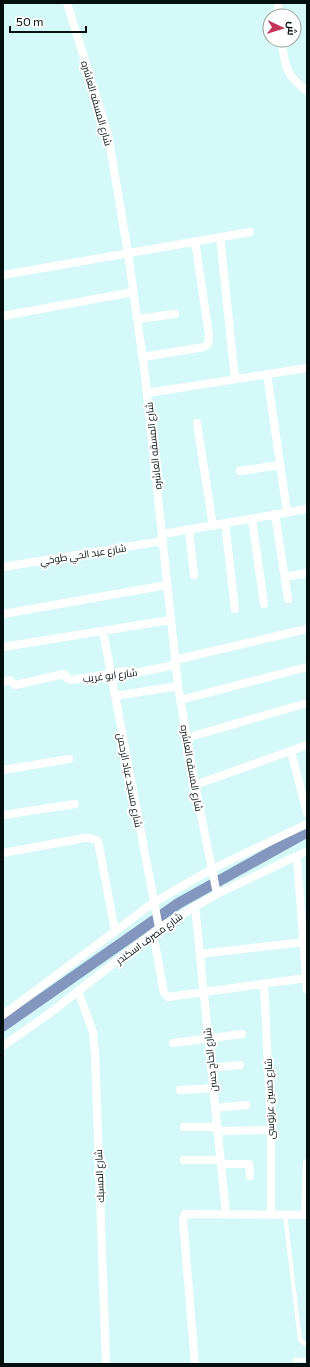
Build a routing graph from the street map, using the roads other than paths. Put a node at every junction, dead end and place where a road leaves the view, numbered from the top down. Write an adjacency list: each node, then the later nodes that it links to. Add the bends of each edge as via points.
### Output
1 (66, 3): 7 (street, شارع المسقه العاشره, via 108,134)
2 (283, 48): 3 (street, via 288,72 296,83)
3 (307, 91)
4 (250, 232): 5 (street)
5 (220, 237): 6 (street); 16 (street)
6 (195, 241): 7 (street); 13 (street, via 210,340 204,346)
7 (128, 253): 8 (street); 9 (street, شارع المسقه العاشره)
8 (3, 275)
9 (133, 292): 11 (street); 12 (street, شارع المسقه العاشره)
10 (175, 314): 12 (street)
11 (3, 316)
12 (137, 319): 13 (street, شارع المسقه العاشره)
13 (143, 357): 17 (street, شارع المسقه العاشره)
14 (307, 368): 15 (street)
15 (267, 374): 16 (street); 19 (street)
16 (235, 379): 17 (street)
17 (147, 392): 28 (street, شارع المسقه العاشره)
18 (197, 423): 26 (street)
19 (280, 465): 20 (street); 22 (street)
20 (240, 471)
21 (307, 509): 22 (street, شارع عبد الحي طوخي)
22 (287, 512): 23 (street, شارع عبد الحي طوخي)
23 (275, 514): 24 (street, شارع عبد الحي طوخي); 32 (street)
24 (252, 519): 25 (street, شارع عبد الحي طوخي); 35 (street)
25 (225, 523): 26 (street, شارع عبد الحي طوخي); 36 (street)
26 (212, 526): 27 (street, شارع عبد الحي طوخي)
27 (189, 530): 28 (street, شارع عبد الحي طوخي); 31 (street)
28 (163, 538): 29 (street, شارع عبد الحي طوخي); 33 (street, شارع المسقه العاشره)
29 (3, 567)
30 (307, 573): 32 (street)
31 (194, 575)
32 (285, 577): 34 (street)
33 (167, 585): 37 (street); 38 (street, شارع المسقه العاشره)
34 (288, 599)
35 (264, 604)
36 (235, 609)
37 (3, 614)
38 (170, 620): 40 (street); 42 (street, شارع المسقه العاشره)
39 (307, 629): 42 (street, شارع ابو غريب)
40 (103, 631): 41 (street); 44 (street, شارع مسجد عباد الرحمن)
41 (3, 647)
42 (175, 662): 44 (street, شارع ابو غريب, via 129,674 127,671); 46 (street, شارع المسقه العاشره)
43 (307, 667): 48 (street)
44 (110, 674): 45 (street, شارع ابو غريب, via 71,680 64,674 15,685 10,680); 47 (street, شارع مسجد عباد الرحمن)
45 (3, 682)
46 (178, 686): 47 (street); 48 (street, شارع المسقه العاشره)
47 (115, 696): 66 (street, شارع مسجد عباد الرحمن)
48 (180, 700): 50 (street, شارع المسقه العاشره)
49 (307, 703): 50 (street)
50 (186, 738): 55 (street, شارع المسقه العاشره)
51 (307, 745): 52 (street)
52 (291, 751): 55 (street); 57 (street)
53 (69, 759): 54 (street)
54 (3, 770)
55 (195, 785): 63 (street, شارع المسقه العاشره)
56 (75, 804): 58 (street)
57 (307, 813)
58 (3, 815)
59 (307, 824): 63 (street)
60 (307, 851): 62 (street, شارع مصرف اسكندر)
61 (3, 853): 69 (street, via 84,838 98,842)
62 (296, 857): 64 (street); 65 (street, شارع مصرف اسكندر)
63 (212, 869): 65 (street, شارع المسقه العاشره); 66 (street)
64 (303, 889): 68 (street)
65 (217, 894): 67 (street, شارع مصرف اسكندر)
66 (153, 904): 69 (street); 70 (street, شارع مسجد عباد الرحمن)
67 (195, 906): 70 (street, شارع مصرف اسكندر); 72 (street, شارع الحاج حسن)
68 (305, 925): 71 (street)
69 (115, 931): 79 (street)
70 (156, 931): 77 (street, شارع مصرف اسكندر); 78 (street, شارع مسجد عباد الرحمن, via 166,995 170,997)
71 (304, 942): 72 (street); 73 (street)
72 (200, 954): 78 (street, شارع الحاج حسن)
73 (306, 959): 74 (street)
74 (306, 978): 75 (street); 76 (street)
75 (264, 984): 78 (street); 92 (street, شارع حسين عرنوسى)
76 (307, 990)
77 (78, 991): 83 (street, شارع مصرف اسكندر); 104 (street, شارع المسبك, via 93,1032 95,1053)
78 (204, 993): 81 (street, شارع الحاج حسن)
79 (3, 1015)
80 (242, 1034): 81 (street)
81 (208, 1038): 82 (street); 85 (street, شارع الحاج حسن)
82 (174, 1043)
83 (3, 1046)
84 (240, 1065): 85 (street)
85 (211, 1068): 86 (street, شارع الحاج حسن)
86 (213, 1088): 87 (street); 89 (street, شارع الحاج حسن)
87 (180, 1090)
88 (246, 1105): 89 (street)
89 (215, 1108): 91 (street, شارع الحاج حسن)
90 (184, 1127): 91 (street)
91 (217, 1129): 92 (street); 94 (street, شارع الحاج حسن)
92 (271, 1130): 98 (street, شارع حسين عرنوسى)
93 (184, 1160): 94 (street)
94 (221, 1162): 96 (street, via 249,1164); 97 (street, شارع الحاج حسن)
95 (307, 1163): 100 (street)
96 (250, 1176)
97 (226, 1214): 98 (street); 105 (street, via 187,1213 184,1220)
98 (271, 1214): 99 (street)
99 (285, 1215): 100 (street); 101 (lane, via 300,1340)
100 (306, 1215)
101 (307, 1345)
102 (295, 1360): 103 (lane)
103 (307, 1360)
104 (106, 1364)
105 (195, 1364)

